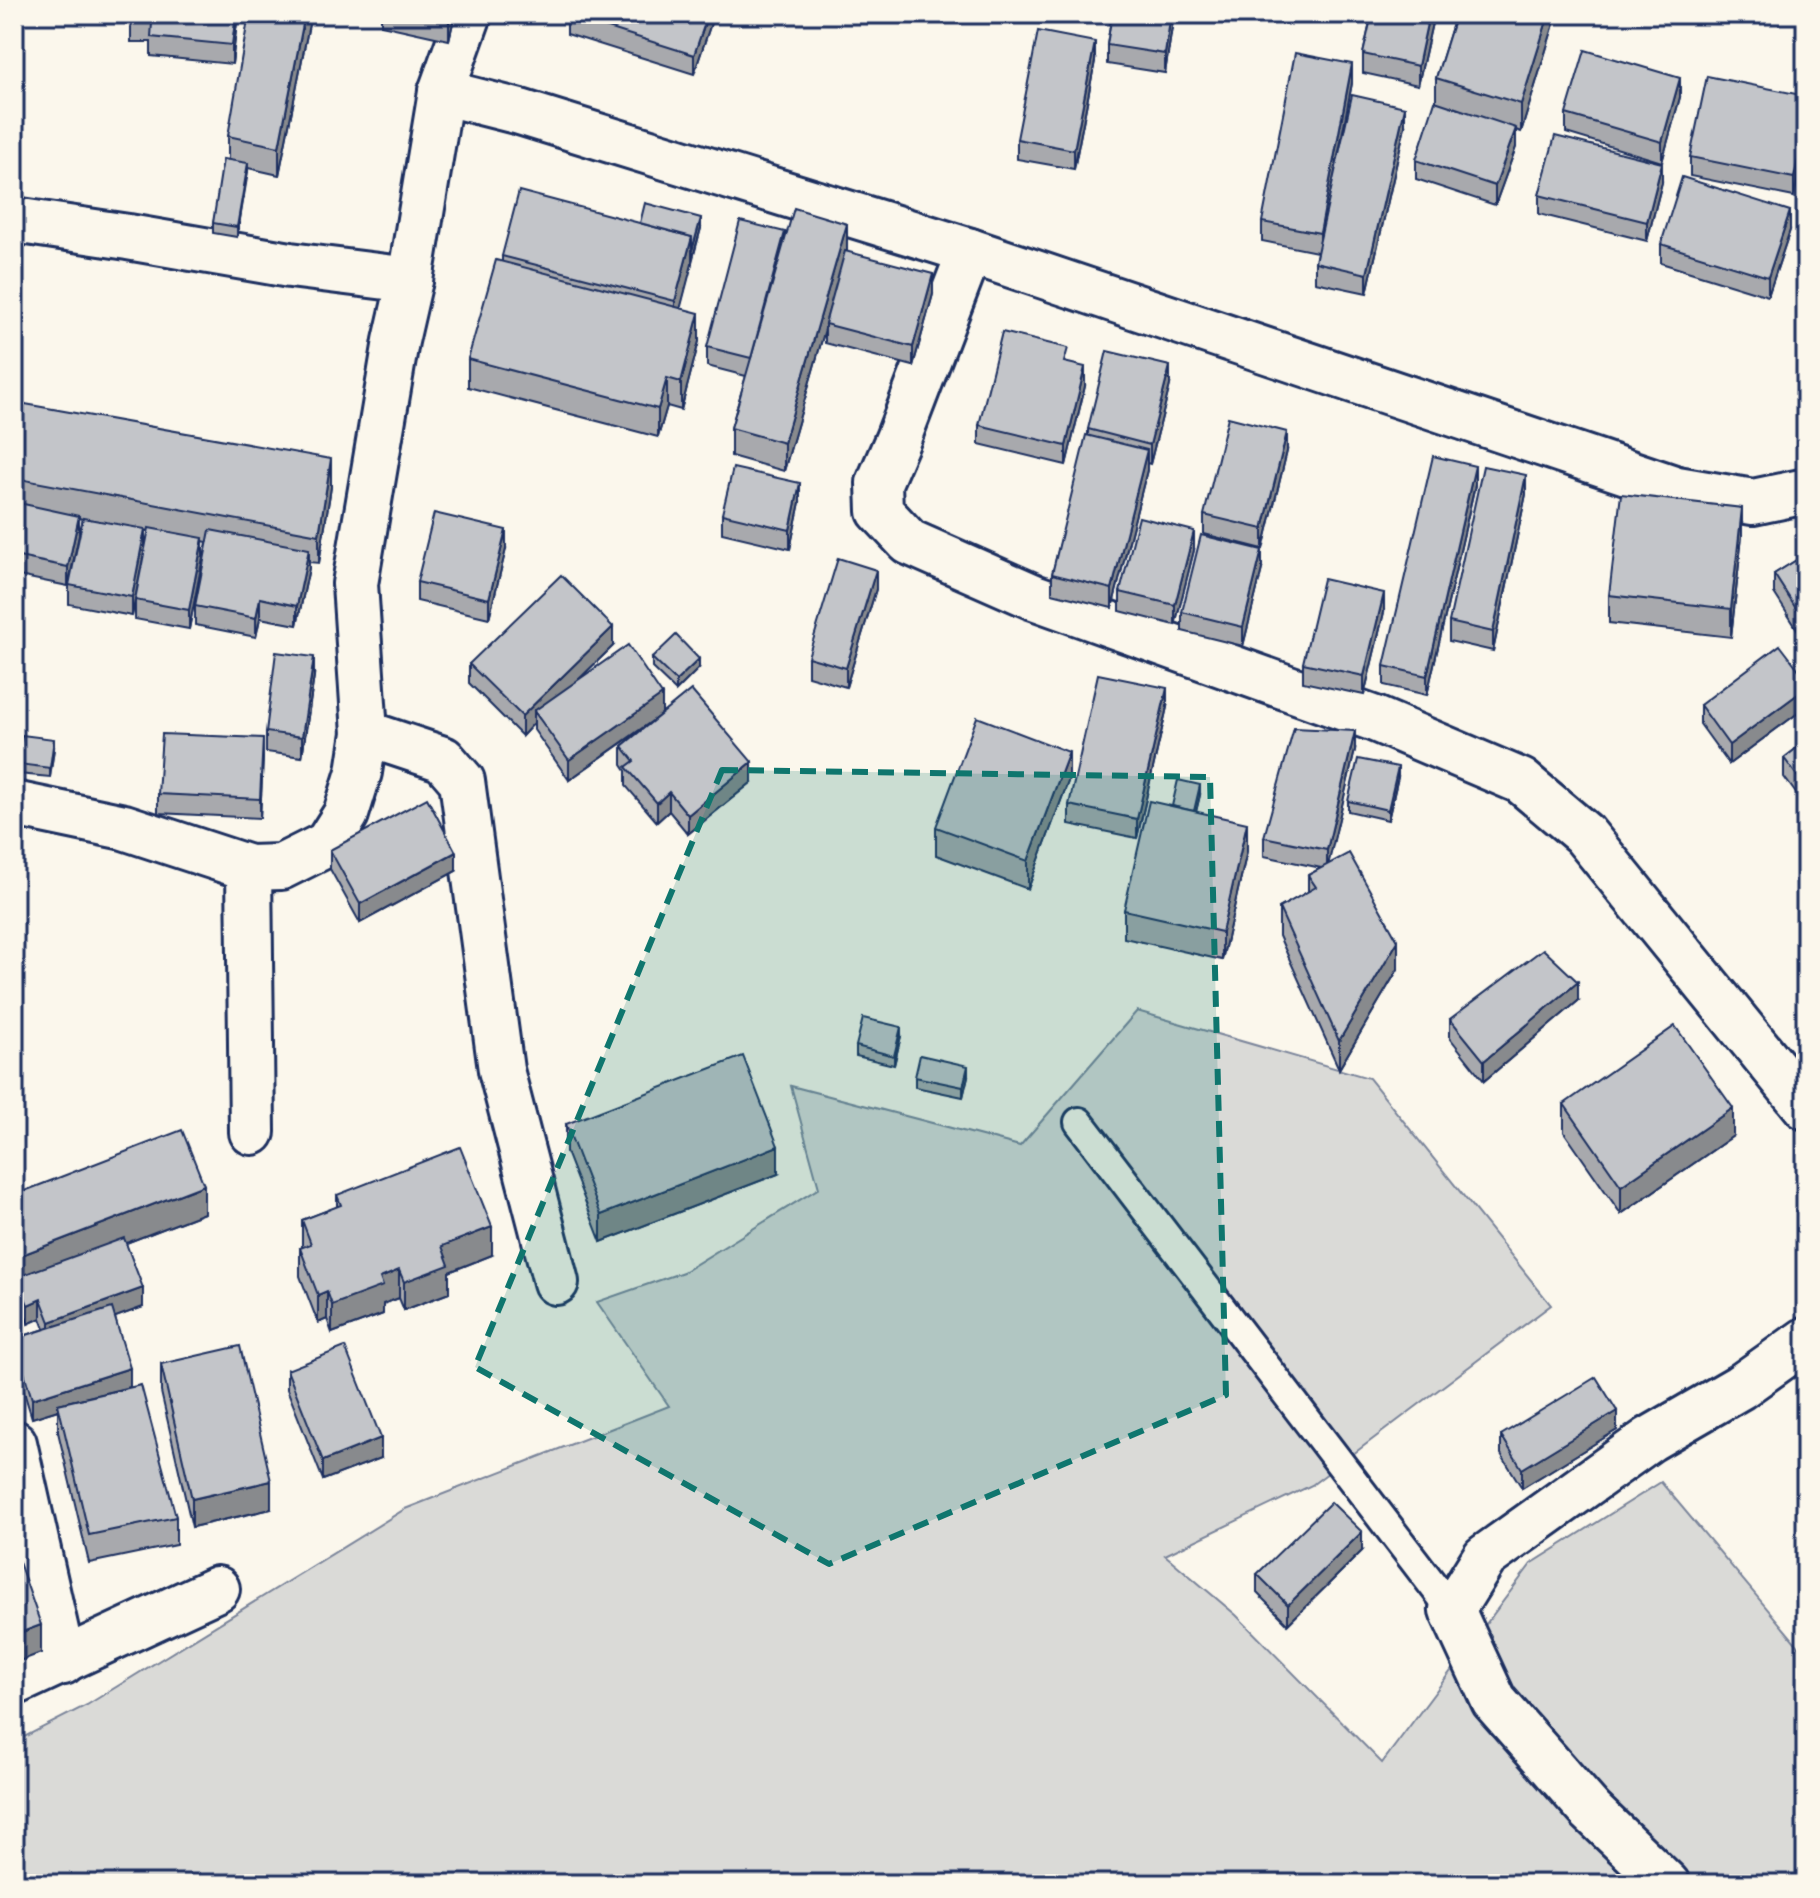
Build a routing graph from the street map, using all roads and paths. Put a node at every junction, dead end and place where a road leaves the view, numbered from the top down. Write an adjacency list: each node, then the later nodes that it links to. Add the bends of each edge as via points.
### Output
1 (469, 14): 2 (street)
2 (441, 92): 4 (street); 5 (street)
3 (14, 220): 5 (street)
4 (970, 251): 6 (street, via 1677,489 1753,502); 10 (street, via 879,483 880,511 909,542 1034,597 1375,719 1521,781 1584,834)
5 (410, 280): 7 (street, via 355,584)
6 (1806, 491)
7 (365, 733): 9 (street, via 346,814 327,844 281,867); 13 (street, via 443,759 462,781 501,1070)
8 (14, 804): 9 (street, via 124,827)
9 (249, 868): 12 (street)
10 (1806, 1107)
11 (1079, 1122): 17 (lane)
12 (252, 1132)
13 (556, 1282)
14 (1806, 1340): 17 (street, via 1740,1387 1650,1439 1485,1557)
15 (14, 1443): 18 (street)
16 (217, 1589): 18 (street)
17 (1452, 1610): 20 (street, via 1494,1701 1591,1811)
18 (63, 1662): 19 (street)
19 (14, 1683)
20 (1667, 1884)

